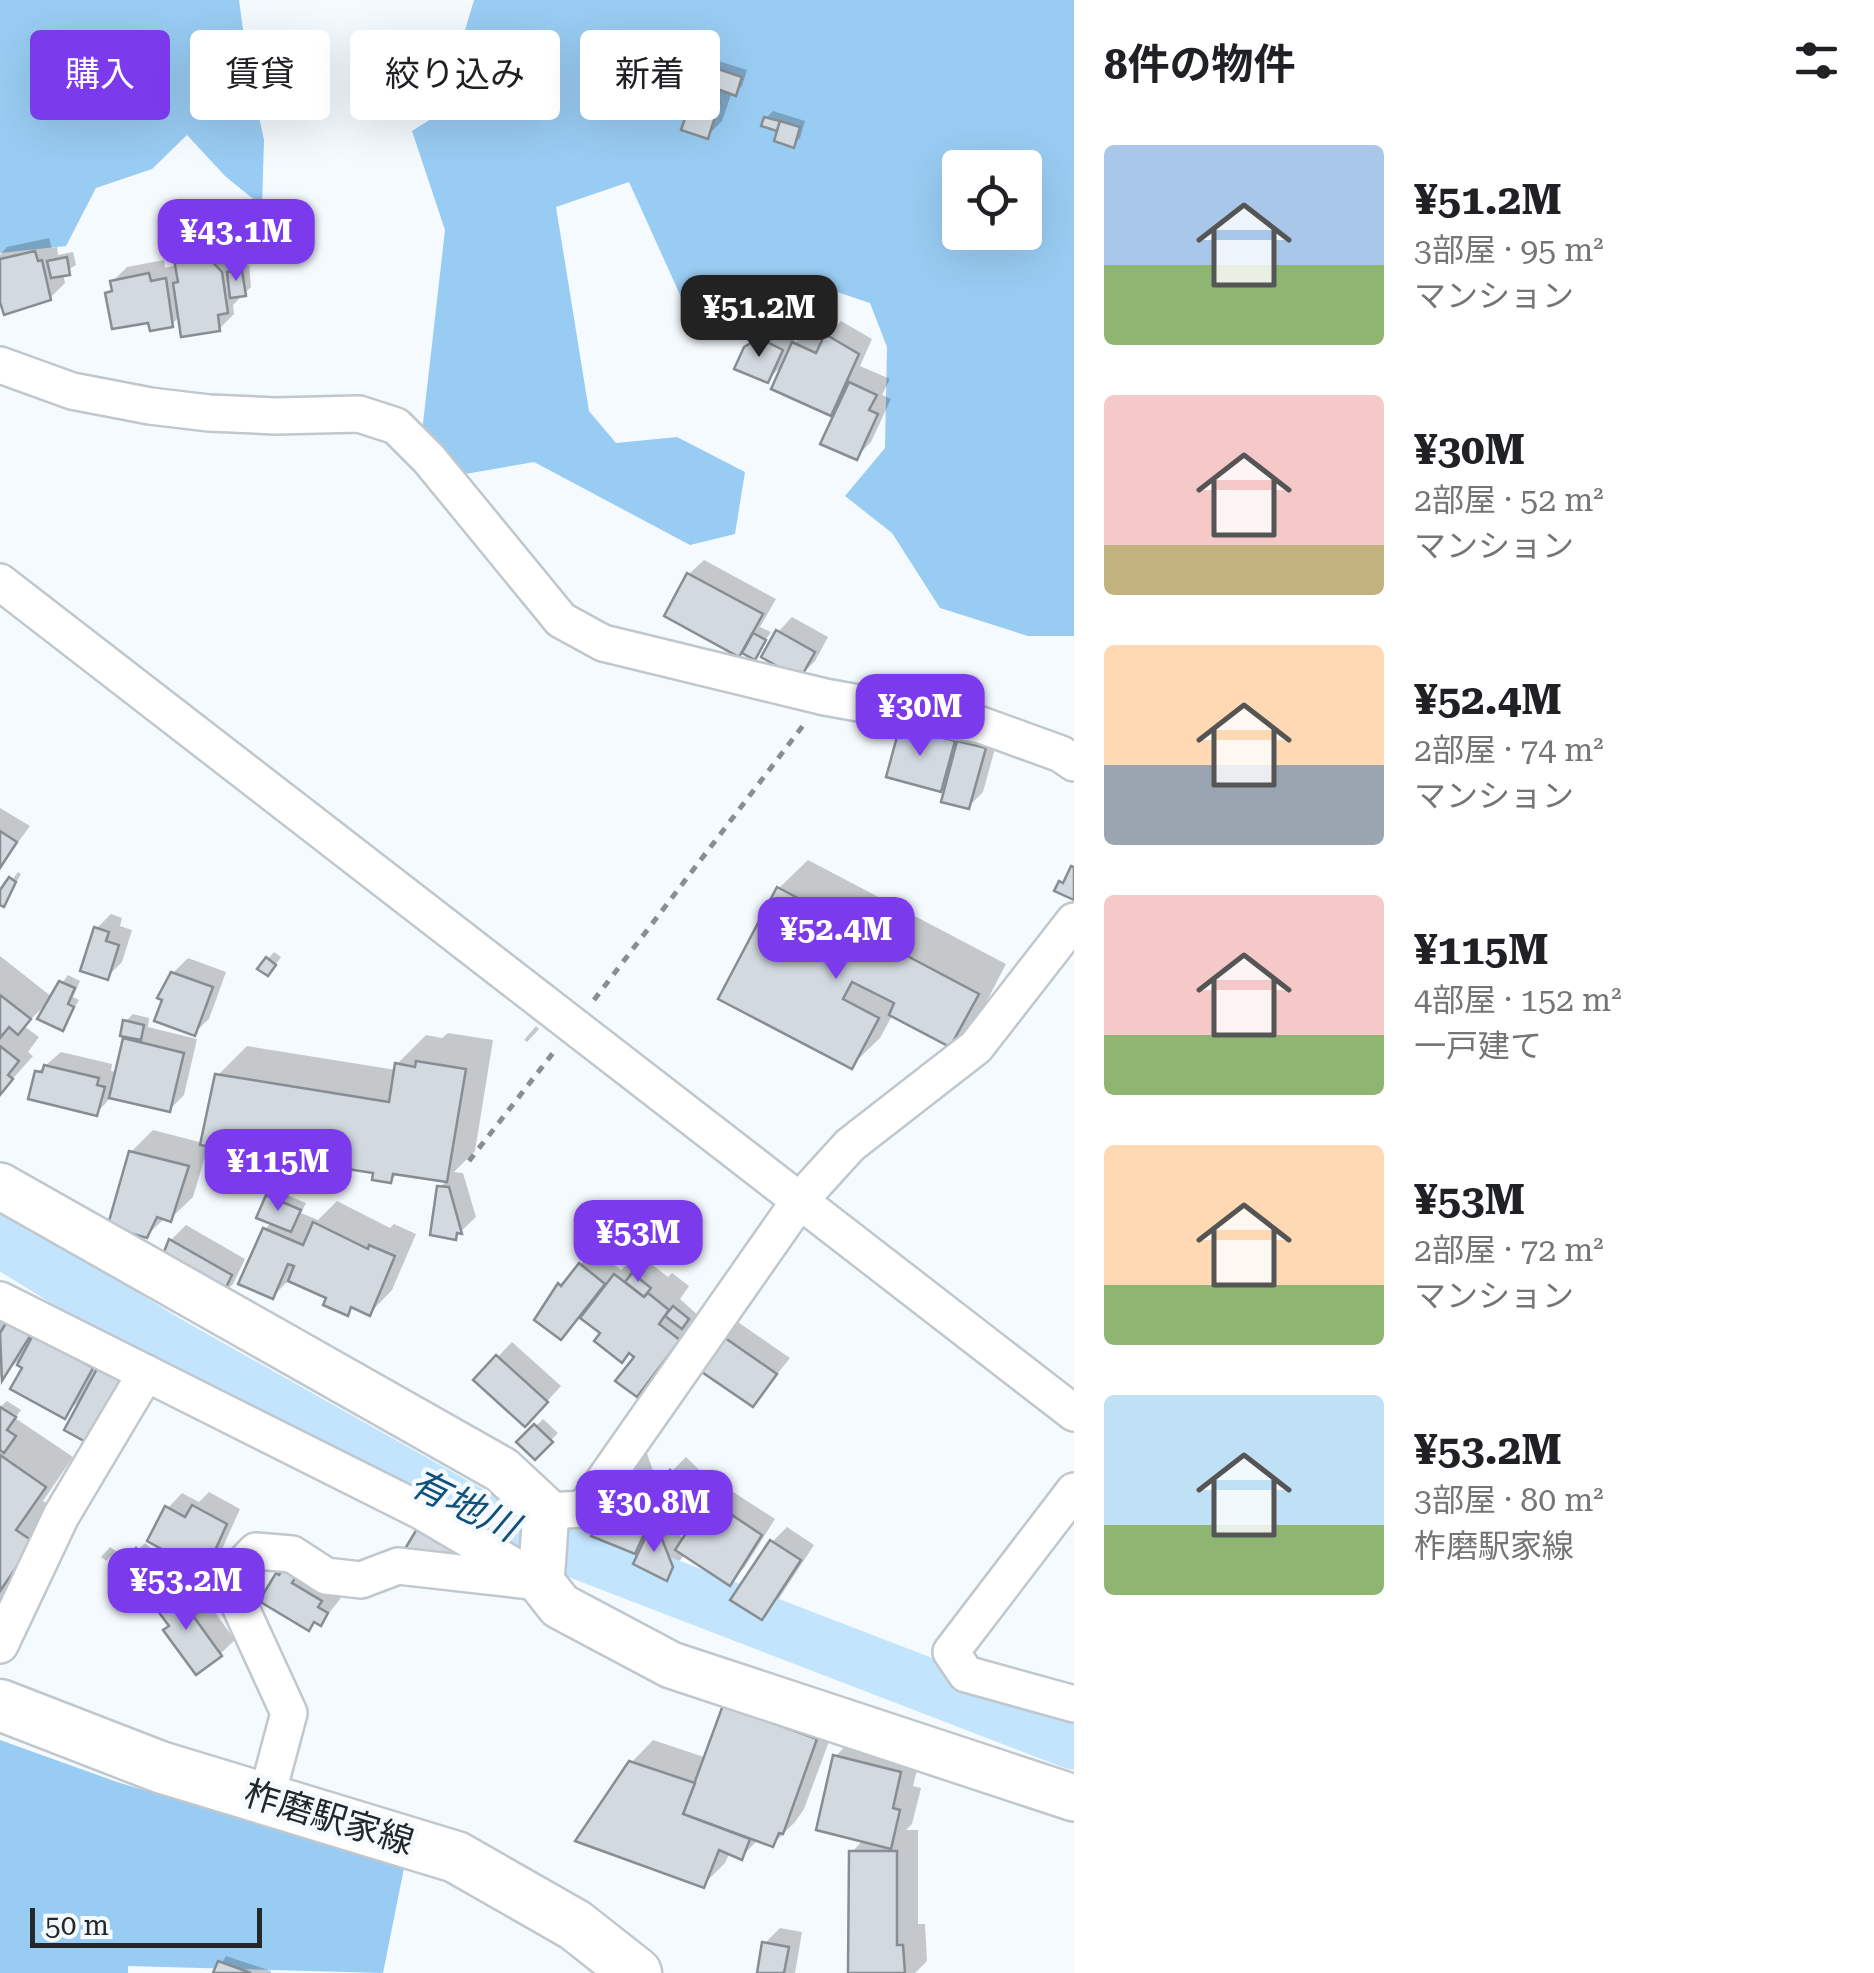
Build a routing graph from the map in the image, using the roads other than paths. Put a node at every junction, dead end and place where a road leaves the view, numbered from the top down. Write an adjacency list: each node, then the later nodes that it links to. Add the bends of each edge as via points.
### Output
1 (0, 366): 3 (street, via 150,406 208,414 358,414 396,426 562,620 602,642 825,696 981,725)
2 (0, 582): 6 (street)
3 (1074, 762)
4 (1074, 922): 6 (street, via 976,1046 850,1145)
5 (0, 1186): 11 (street, via 502,1470)
6 (800, 1200): 9 (street); 11 (street, via 584,1509)
7 (0, 1300): 8 (street)
8 (146, 1373): 12 (street, via 419,1510); 13 (street, via 61,1516)
9 (1074, 1413)
10 (1074, 1492): 14 (street, via 951,1652 966,1674)
11 (546, 1511): 12 (street)
12 (541, 1582): 16 (street, via 560,1606 671,1665); 17 (street, via 398,1566 361,1580 326,1576 292,1554 256,1552 228,1580 289,1713)
13 (0, 1645)
14 (1074, 1704)
15 (0, 1705): 17 (main road, 柞磨駅家線, via 160,1767)
16 (1074, 1798)
17 (266, 1799): 18 (main road, 柞磨駅家線, via 456,1857 575,1925)
18 (636, 1973)

